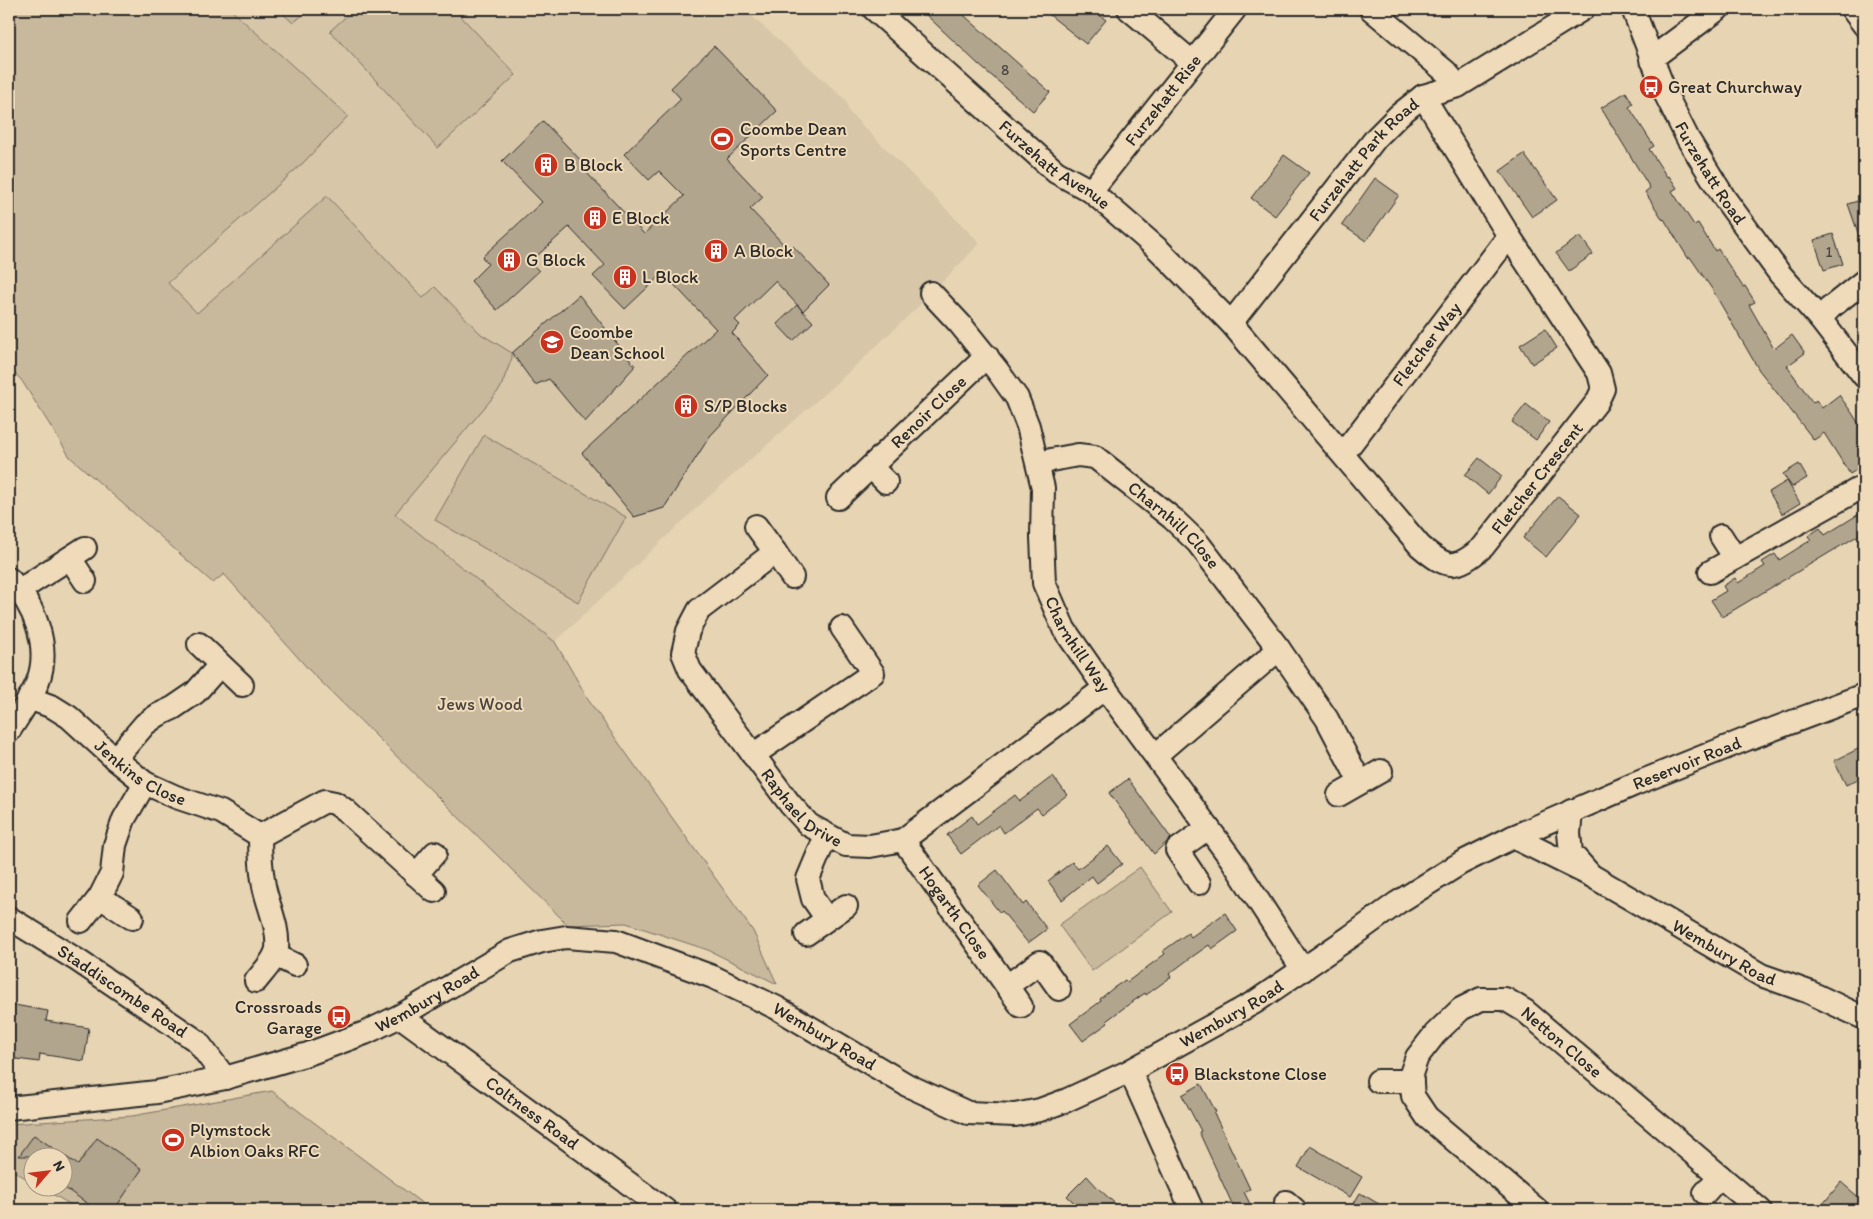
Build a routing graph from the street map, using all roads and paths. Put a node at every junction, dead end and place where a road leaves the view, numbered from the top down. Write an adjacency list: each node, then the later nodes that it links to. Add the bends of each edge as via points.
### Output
1 (874, 9): 14 (street, Furzehatt Avenue, via 1056,172)
2 (1128, 9): 11 (street)
3 (1235, 9): 11 (street, Furzehatt Rise)
4 (1370, 9): 12 (street, via 1446,72)
5 (1584, 9): 12 (street, Furzehatt Park Road)
6 (1633, 9): 10 (street, Furzehatt Road)
7 (1718, 9): 10 (street)
8 (1852, 9): 9 (street)
9 (1864, 25)
10 (1651, 59): 18 (street, Furzehatt Road, via 1688,139 1725,199 1780,274)
11 (1192, 62): 14 (street, Furzehatt Rise)
12 (1458, 86): 13 (street, Furzehatt Park Road)
13 (1423, 96): 15 (street, Fletcher Crescent); 19 (street, Furzehatt Park Road, via 1376,138)
14 (1091, 191): 19 (street, Furzehatt Avenue, via 1159,250)
15 (1509, 236): 22 (street, Fletcher Way); 22 (street, Fletcher Crescent, via 1599,373 1602,389 1596,402 1483,547 1468,559 1453,565 1437,560 1420,546)
16 (1864, 281): 18 (street)
17 (931, 293): 20 (street, Charnhill Way)
18 (1820, 318): 21 (street, Furzehatt Road)
19 (1231, 323): 22 (street, Fletcher Crescent)
20 (987, 356): 23 (street, Charnhill Way, via 1017,398); 25 (street, Renoir Close, via 878,475)
21 (1864, 376)
22 (1343, 454)
23 (1038, 465): 36 (street, Charnhill Close, via 1078,455 1095,457 1117,473 1198,543); 39 (street, Charnhill Way, via 1043,488 1044,583 1064,629)
24 (1864, 486): 29 (street)
25 (838, 498)
26 (756, 526): 28 (street)
27 (1720, 536): 29 (street)
28 (775, 552): 31 (street); 43 (street, Raphael Drive, via 699,610 688,631 683,652 690,670)
29 (1735, 558): 30 (street)
30 (1710, 572)
31 (792, 577)
32 (85, 581): 33 (street, via 77,553)
33 (14, 585): 41 (street, via 32,608 39,632 42,656 38,680)
34 (842, 628): 43 (street, via 879,681)
35 (199, 644): 37 (street)
36 (1279, 649): 44 (street); 47 (street, Charnhill Close, via 1327,719)
37 (220, 665): 38 (street); 45 (street, via 195,693 145,724)
38 (242, 685)
39 (1105, 688): 44 (street, Charnhill Way); 55 (street, Raphael Drive)
40 (1864, 695): 50 (street, Reservoir Road, via 1746,739)
41 (29, 698): 42 (street); 45 (street, Jenkins Close, via 69,717)
42 (9, 731)
43 (753, 755): 53 (street, Raphael Drive, via 790,804 809,825)
44 (1156, 755): 51 (street, Charnhill Way)
45 (115, 759): 48 (street, Jenkins Close)
46 (1380, 771): 47 (street)
47 (1360, 782): 49 (street)
48 (145, 783): 52 (street, Jenkins Close, via 221,812); 61 (street, via 124,819 112,873)
49 (1339, 795)
50 (1571, 811): 54 (street, Reservoir Road); 58 (street, Wembury Road, via 1571,853)
51 (1208, 828): 59 (street, via 1177,850); 70 (street, Charnhill Way)
52 (260, 836): 57 (street, via 325,801 335,803); 68 (street, via 264,887 276,934)
53 (826, 836): 55 (street, Raphael Drive, via 846,845 870,846); 65 (street, via 808,879 813,899)
54 (1513, 837): 58 (street, Wembury Road); 70 (street, Wembury Road, via 1461,863 1397,903)
55 (903, 840): 72 (street, Hogarth Close)
56 (435, 853): 57 (street)
57 (416, 875): 60 (street)
58 (1592, 876): 76 (street, Wembury Road, via 1761,975)
59 (1200, 883)
60 (434, 891)
61 (100, 897): 64 (street); 66 (street)
62 (846, 906): 65 (street)
63 (9, 918): 78 (street, Staddiscombe Road, via 197,1041)
64 (132, 918)
65 (827, 919): 67 (street)
66 (81, 921)
67 (806, 934)
68 (275, 955): 69 (street); 71 (street)
69 (295, 965)
70 (1302, 970): 77 (street, Wembury Road, via 1255,1002)
71 (256, 981)
72 (1006, 986): 73 (street, via 1040,962); 74 (street, Hogarth Close)
73 (1059, 988)
74 (1021, 1006)
75 (400, 1016): 77 (street, Wembury Road, via 510,951 566,937 594,938 616,941 713,976 777,1008 907,1085 968,1113 1015,1115 1040,1110); 78 (street, Wembury Road, via 308,1054); 85 (street, Coltness Road)
76 (1864, 1016)
77 (1130, 1071): 86 (street)
78 (225, 1078): 81 (street, Wembury Road, via 157,1092)
79 (1378, 1081): 80 (street)
80 (1412, 1081): 82 (street, Netton Close, via 1417,1057 1461,1009 1481,999 1505,999 1525,1011); 84 (street, Netton Close, via 1413,1096 1427,1117 1520,1183)
81 (9, 1108)
82 (1720, 1176): 83 (street); 87 (street, Netton Close)
83 (1705, 1193)
84 (1536, 1209)
85 (665, 1210)
86 (1192, 1210)
87 (1760, 1210)

